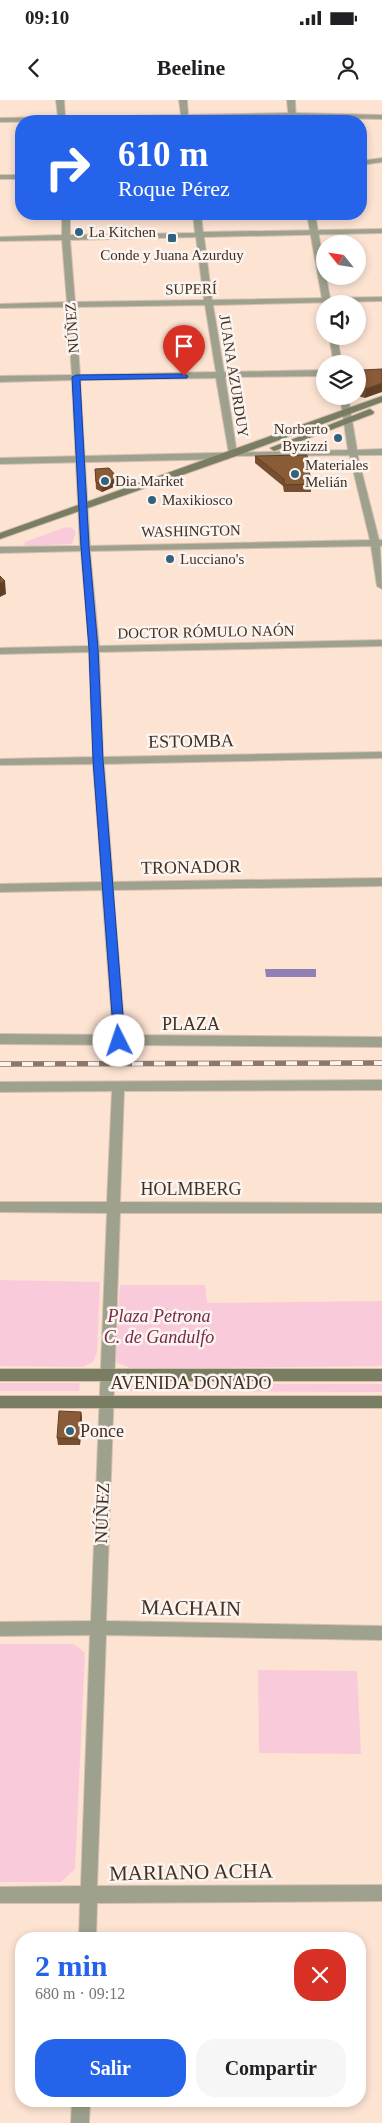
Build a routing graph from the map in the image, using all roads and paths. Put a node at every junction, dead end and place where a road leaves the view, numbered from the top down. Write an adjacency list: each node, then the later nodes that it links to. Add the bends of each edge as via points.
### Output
1 (60, 100): 4 (street)
2 (183, 100): 5 (street)
3 (290, 100): 6 (street)
4 (62, 115)
5 (185, 115)
6 (292, 115)
7 (367, 117): 8 (street)
8 (382, 117)
9 (0, 120): 10 (street)
10 (15, 120)
11 (382, 160): 12 (street)
12 (367, 162)
13 (0, 177): 14 (street)
14 (15, 177)
15 (66, 220): 21 (street, NÚÑEZ)
16 (197, 220): 20 (street, JUANA AZURDUY)
17 (312, 220): 19 (street)
18 (382, 231): 19 (street)
19 (314, 232): 20 (street); 23 (street)
20 (198, 234): 21 (street); 26 (street, JUANA AZURDUY)
21 (66, 238): 22 (street); 28 (street, NÚÑEZ)
22 (0, 239)
23 (326, 295)
24 (382, 299): 25 (street, SUPERÍ)
25 (366, 300)
26 (208, 302): 27 (street, SUPERÍ); 28 (street, SUPERÍ); 31 (street, JUANA AZURDUY)
27 (316, 302)
28 (70, 305): 29 (street, SUPERÍ); 32 (street, NÚÑEZ)
29 (0, 306)
30 (316, 373): 31 (street)
31 (220, 375): 32 (street); 41 (street, JUANA AZURDUY)
32 (76, 377): 33 (street); 42 (street, NÚÑEZ)
33 (0, 379)
34 (382, 399): 37 (main road)
35 (345, 405): 37 (street)
36 (382, 408): 37 (main road)
37 (347, 417): 39 (street); 40 (main road); 41 (main road)
38 (382, 452): 39 (street)
39 (354, 453): 40 (street); 46 (street)
40 (256, 454): 41 (street); 44 (main road)
41 (231, 455): 42 (street); 44 (main road)
42 (81, 459): 43 (street); 44 (street, NÚÑEZ)
43 (0, 461)
44 (83, 511): 45 (main road); 47 (main road); 48 (street, NÚÑEZ)
45 (0, 536)
46 (379, 543): 48 (street, WASHINGTON); 50 (street)
47 (0, 545)
48 (85, 547): 49 (street, WASHINGTON); 52 (street, NÚÑEZ)
49 (0, 550)
50 (382, 586)
51 (382, 643): 52 (street, DOCTOR RÓMULO NAÓN)
52 (94, 649): 53 (street, DOCTOR RÓMULO NAÓN); 55 (street, NÚÑEZ)
53 (0, 651)
54 (382, 755): 55 (street, ESTOMBA)
55 (98, 760): 56 (street, ESTOMBA); 58 (street, NÚÑEZ)
56 (0, 762)
57 (382, 882): 58 (street, TRONADOR)
58 (108, 885): 59 (street, TRONADOR); 61 (street, NÚÑEZ)
59 (0, 888)
60 (0, 1039): 61 (street, PLAZA)
61 (119, 1041): 62 (street, PLAZA)
62 (382, 1042)
63 (382, 1085): 65 (street)
64 (0, 1087): 65 (street)
65 (118, 1087): 67 (street, NÚÑEZ)
66 (0, 1207): 67 (street, HOLMBERG)
67 (114, 1207): 68 (street, HOLMBERG); 71 (street, NÚÑEZ)
68 (382, 1208)
69 (0, 1375): 71 (main road)
70 (382, 1375): 71 (main road)
71 (106, 1376): 73 (street, NÚÑEZ)
72 (0, 1402): 73 (main road, AVENIDA DONADO)
73 (106, 1402): 74 (main road, AVENIDA DONADO); 75 (street, NÚÑEZ)
74 (382, 1402)
75 (98, 1628): 76 (street, MACHAIN); 77 (street, MACHAIN); 80 (street, NÚÑEZ)
76 (0, 1629)
77 (382, 1633)
78 (382, 1893): 80 (street, MARIANO ACHA)
79 (0, 1896): 80 (street, MARIANO ACHA)
80 (88, 1896): 81 (street, NÚÑEZ)
81 (87, 1932)
82 (81, 2107): 83 (street)
83 (80, 2123)

